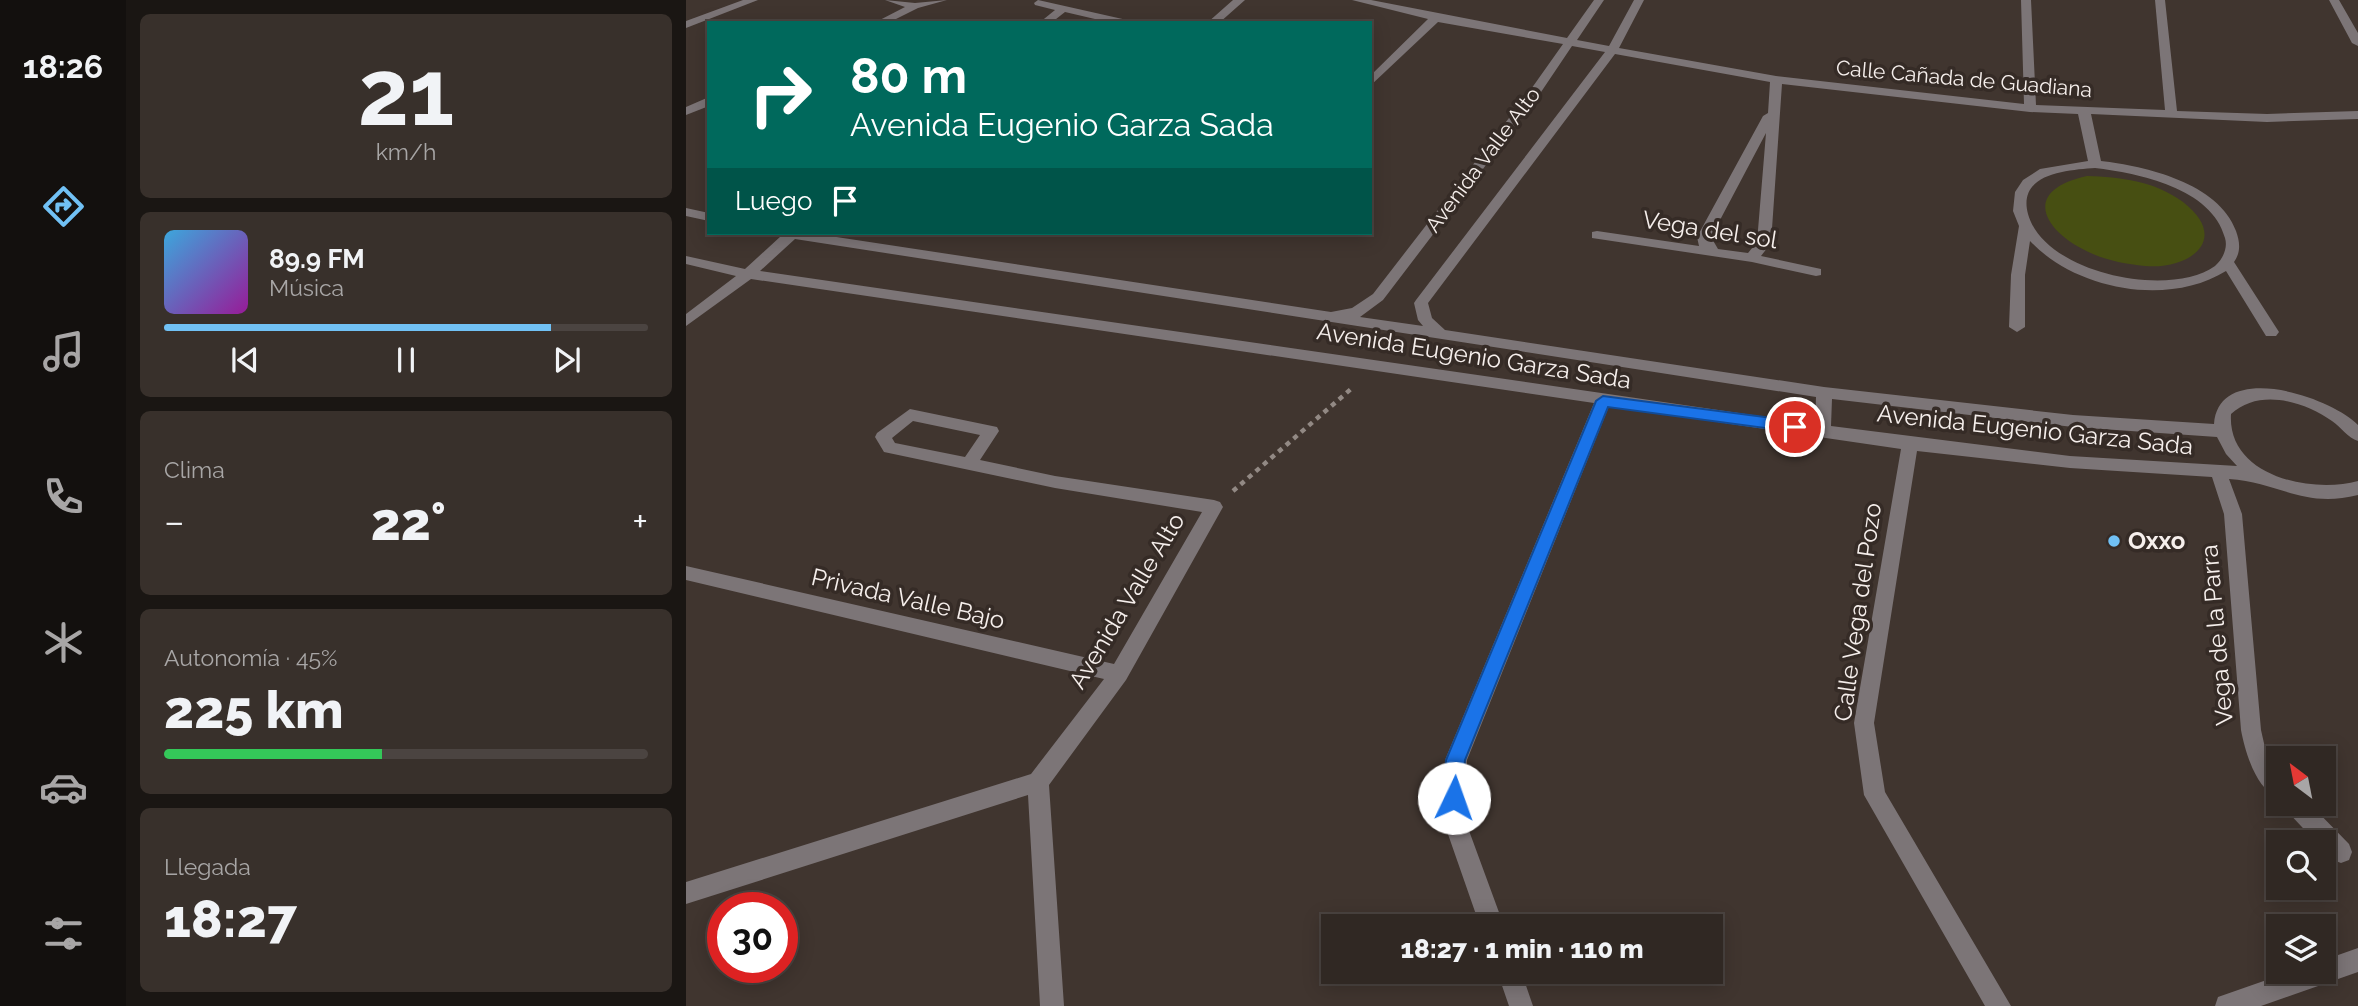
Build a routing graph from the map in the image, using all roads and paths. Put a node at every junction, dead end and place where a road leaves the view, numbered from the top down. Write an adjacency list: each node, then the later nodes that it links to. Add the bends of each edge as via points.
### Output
1 (753, 0): 20 (street)
2 (890, 0): 13 (street)
3 (942, 0): 13 (street)
4 (1240, 0): 19 (street)
5 (1357, 0): 12 (street, Calle Cañada de Guadiana)
6 (1599, 0): 21 (street, Avenida Valle Alto)
7 (1639, 0): 23 (street, Avenida Valle Alto)
8 (2026, 0): 27 (street)
9 (2160, 0): 31 (street)
10 (2334, 0): 22 (street)
11 (1039, 3): 14 (street)
12 (1397, 4): 15 (street, Calle Cañada de Guadiana)
13 (915, 6): 16 (street)
14 (1064, 8): 17 (street); 18 (street)
15 (1436, 18): 21 (street, Calle Cañada de Guadiana); 25 (street)
16 (883, 21)
17 (1047, 21)
18 (1119, 21)
19 (1214, 21)
20 (686, 24)
21 (1570, 41): 23 (street, Calle Cañada de Guadiana); 47 (street, Avenida Valle Alto, via 1378,297 1356,313)
22 (2358, 43)
23 (1613, 49): 24 (street, Calle Cañada de Guadiana); 51 (street, Avenida Valle Alto, via 1421,303 1425,320)
24 (1776, 80): 27 (street, Calle Cañada de Guadiana); 28 (street)
25 (1372, 81)
26 (707, 102): 29 (street)
27 (2030, 108): 30 (street, Calle Cañada de Guadiana)
28 (1772, 110): 41 (street, via 1704,237); 42 (street, via 1764,243)
29 (686, 111): 33 (street)
30 (2084, 111): 31 (street, Calle Cañada de Guadiana); 34 (street)
31 (2171, 114): 32 (street, Calle Cañada de Guadiana)
32 (2358, 115)
33 (707, 116)
34 (2095, 164): 37 (street, via 2039,175 2022,189 2018,207); 44 (street, via 2160,177 2214,208 2230,227 2234,247)
35 (686, 212): 36 (street)
36 (707, 217)
37 (2025, 227): 44 (street, via 2045,248 2076,267 2110,279 2182,285 2209,278); 49 (street)
38 (787, 235): 46 (street)
39 (794, 235): 47 (street, Avenida Eugenio Garza Sada)
40 (1597, 235): 41 (street, Vega del sol)
41 (1713, 252): 42 (street, Vega del sol)
42 (1752, 258): 45 (street, Vega del sol)
43 (686, 260): 46 (street, Avenida Eugenio Garza Sada)
44 (2228, 264): 50 (street)
45 (1816, 272)
46 (748, 274): 48 (street); 52 (street, Avenida Eugenio Garza Sada)
47 (1315, 316): 51 (street, Avenida Eugenio Garza Sada)
48 (686, 320)
49 (2017, 327)
50 (2271, 332)
51 (1443, 336): 53 (street, Avenida Eugenio Garza Sada)
52 (1378, 366): 54 (street, Avenida Eugenio Garza Sada); 63 (path, Avenida Valle Alto)
53 (1824, 393): 55 (street); 56 (street, Avenida Eugenio Garza Sada, via 2073,421)
54 (1603, 401): 55 (street, Avenida Eugenio Garza Sada); 71 (street, via 1456,760 1453,817)
55 (1823, 430): 58 (street, Avenida Eugenio Garza Sada)
56 (2222, 431): 57 (street, via 2224,412 2239,399 2264,394 2296,398 2327,411); 61 (street, via 2234,453)
57 (2356, 432)
58 (1910, 444): 60 (street, Avenida Eugenio Garza Sada); 76 (street, Calle Vega del Pozo, via 1864,723 1875,795)
59 (969, 464): 59 (street, via 991,431 911,415 883,438 890,448); 63 (street)
60 (2219, 473): 61 (street, Avenida Eugenio Garza Sada); 66 (street, Vega de la Parra, via 2233,514 2251,730 2256,755)
61 (2259, 474): 62 (street, via 2293,489 2328,495)
62 (2357, 489)
63 (1214, 506): 65 (street, Avenida Valle Alto)
64 (686, 573): 65 (street, Privada Valle Bajo)
65 (1119, 674): 67 (street, Avenida Valle Alto)
66 (2266, 770)
67 (1038, 782): 70 (street); 74 (street)
68 (2306, 816): 69 (street)
69 (2341, 852)
70 (686, 893)
71 (1488, 914)
72 (2358, 960): 77 (street)
73 (1513, 984): 75 (street)
74 (1052, 1006)
75 (1521, 1006)
76 (2000, 1006)
77 (2227, 1006)

